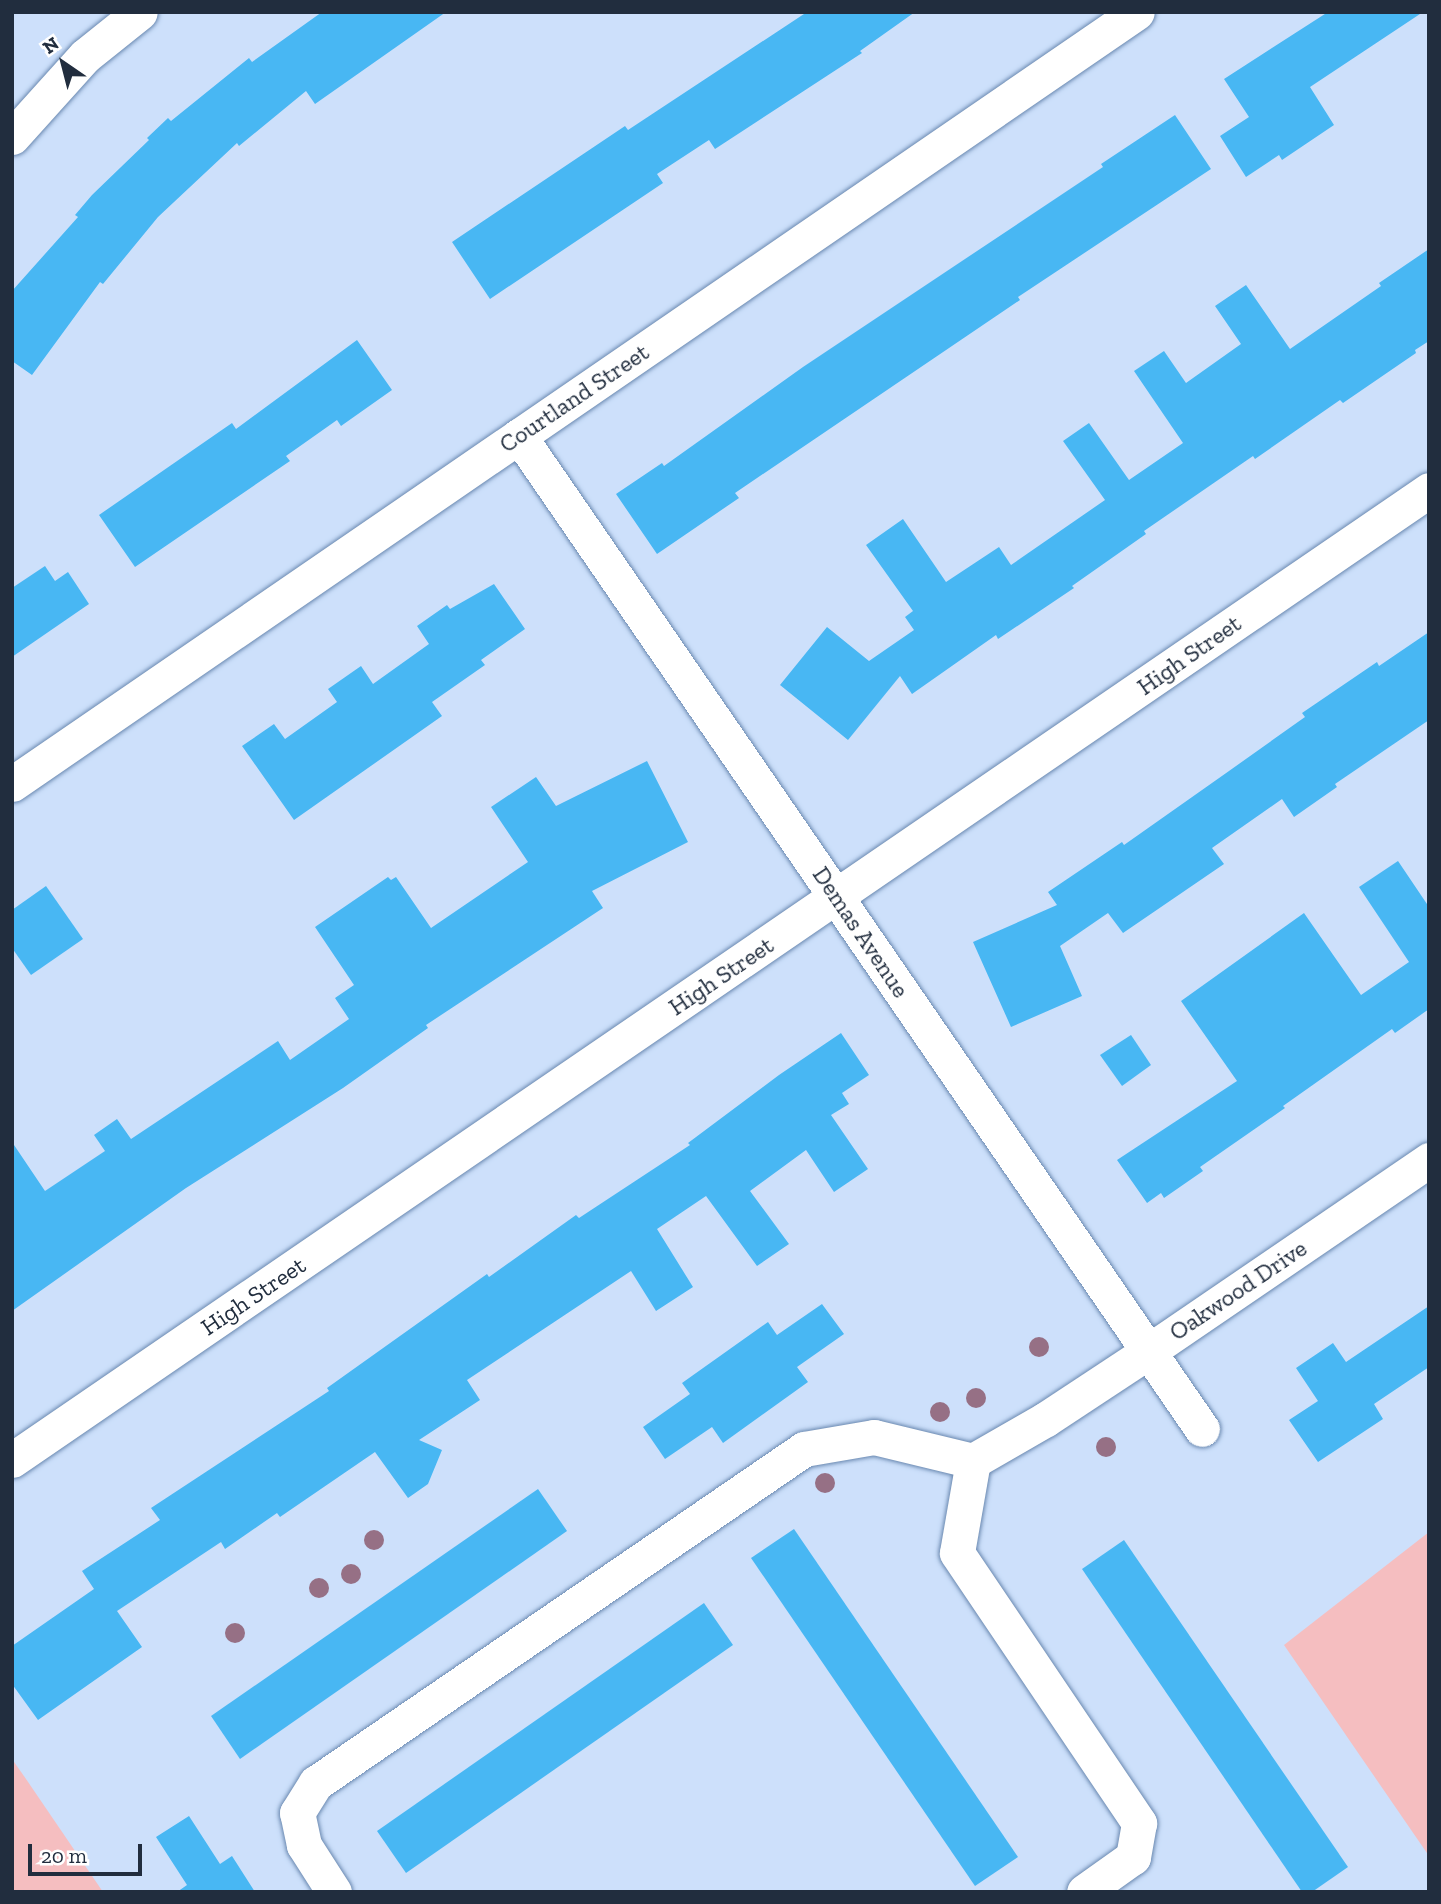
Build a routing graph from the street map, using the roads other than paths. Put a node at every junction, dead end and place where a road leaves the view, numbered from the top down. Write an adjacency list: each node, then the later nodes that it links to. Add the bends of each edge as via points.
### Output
1 (140, 12): 3 (street, via 85,56)
2 (1137, 12): 4 (street, Courtland Street)
3 (12, 137)
4 (519, 436): 6 (street, Courtland Street); 7 (street, Demas Avenue)
5 (1429, 490): 7 (street, High Street)
6 (12, 784)
7 (837, 897): 9 (street, Demas Avenue); 11 (street, High Street)
8 (1429, 1160): 9 (street, Oakwood Drive)
9 (1149, 1351): 10 (street, Demas Avenue); 12 (street, Oakwood Drive)
10 (1202, 1429)
11 (12, 1460)
12 (973, 1461): 13 (street, via 874,1437 803,1449 316,1783 297,1813 304,1845); 14 (street, via 957,1553 1139,1823 1133,1857)
13 (334, 1892)
14 (1084, 1892)

